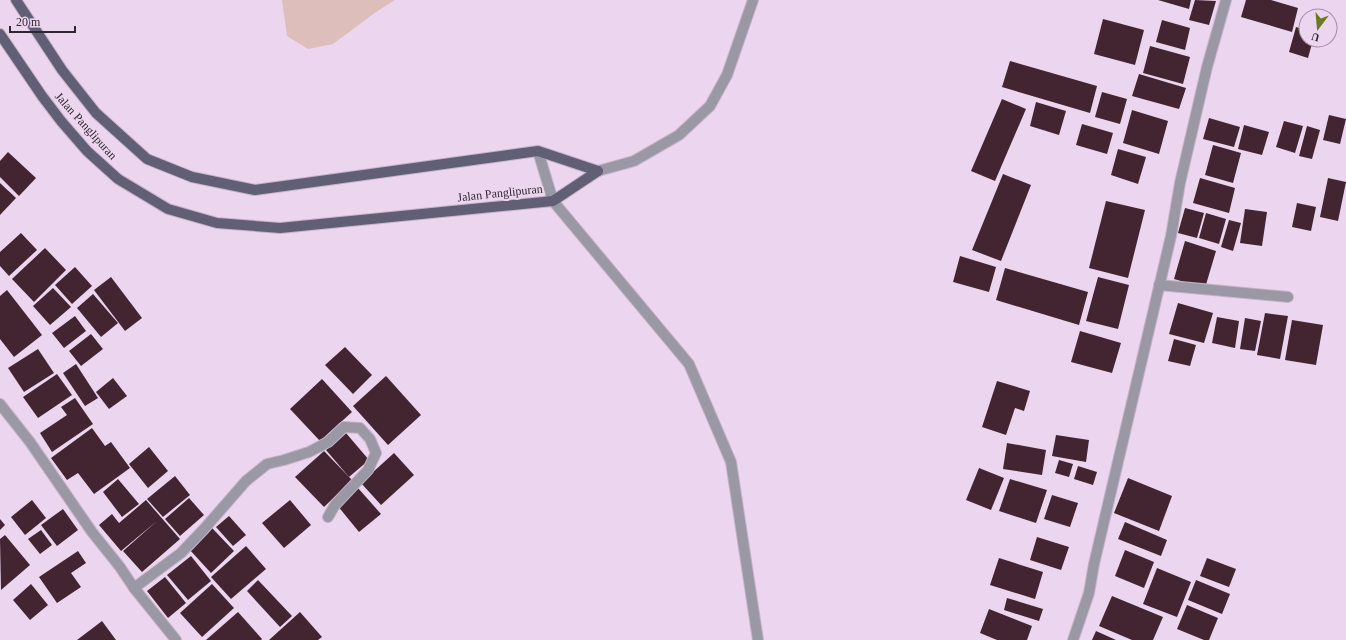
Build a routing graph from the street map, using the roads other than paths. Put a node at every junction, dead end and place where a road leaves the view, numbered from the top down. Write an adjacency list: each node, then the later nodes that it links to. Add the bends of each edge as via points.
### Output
1 (16, 0): 5 (main road, Jalan Panglipuran, via 62,70 96,113 147,159 192,177 255,190)
2 (753, 0): 6 (street, via 727,75 710,106 679,135 634,161)
3 (1226, 0): 8 (street, via 1207,67)
4 (0, 34): 7 (main road, Jalan Panglipuran, via 42,96 88,151 118,180 168,209 218,223 280,228)
5 (538, 151): 6 (main road, Jalan Panglipuran); 7 (street)
6 (598, 171): 7 (main road, Jalan Panglipuran)
7 (554, 201): 14 (street, via 689,364 731,462)
8 (1159, 285): 9 (street); 15 (street, via 1089,593)
9 (1288, 297)
10 (0, 404): 12 (street)
11 (328, 517): 12 (street, via 335,505 368,470 376,453 370,439 360,428 344,427 328,442 309,452 266,464 246,481 181,553)
12 (134, 588): 13 (street)
13 (176, 640)
14 (758, 640)
15 (1073, 640)

